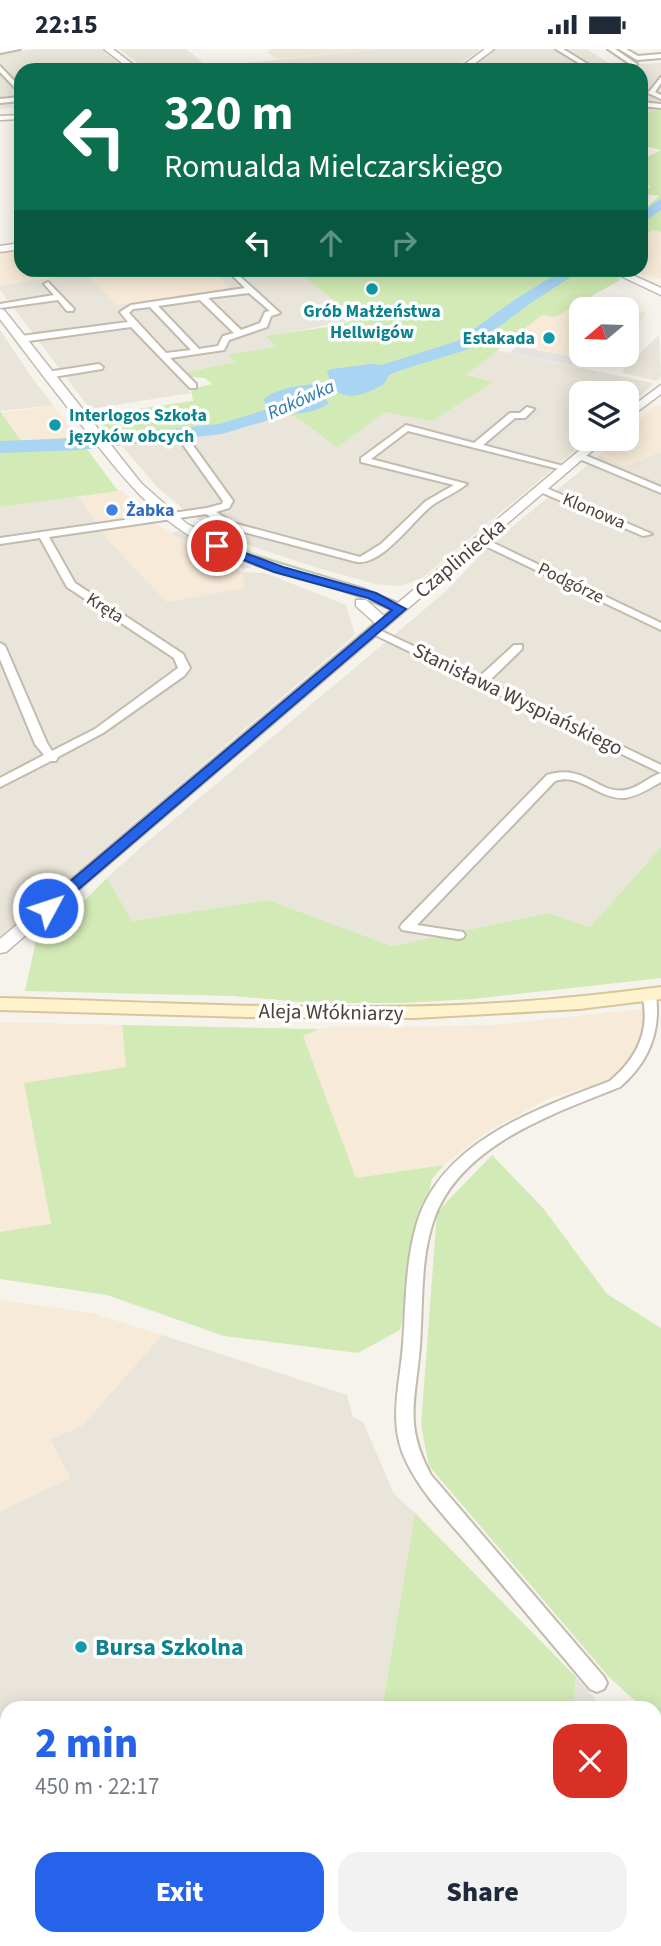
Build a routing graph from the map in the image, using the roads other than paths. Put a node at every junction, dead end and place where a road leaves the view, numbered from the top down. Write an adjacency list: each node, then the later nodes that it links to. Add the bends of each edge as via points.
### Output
1 (17, 49): 7 (street)
2 (108, 49): 9 (street)
3 (490, 49): 10 (street)
4 (559, 49): 11 (street)
5 (611, 49): 12 (street)
6 (622, 49): 8 (street, via 638,58)
7 (0, 51)
8 (661, 58): 13 (street)
9 (127, 63)
10 (471, 63)
11 (583, 63)
12 (632, 63)
13 (638, 63)
14 (1, 71): 16 (street)
15 (661, 79): 17 (street, via 651,93)
16 (14, 85)
17 (661, 97)
18 (238, 277): 21 (street)
19 (628, 277): 22 (street)
20 (48, 283): 23 (street)
21 (251, 290): 24 (street); 30 (street, via 276,313 268,314 264,325)
22 (661, 292)
23 (60, 297): 26 (street); 27 (street)
24 (202, 297): 25 (street); 30 (street)
25 (152, 304): 29 (street, via 124,312); 32 (street)
26 (0, 306)
27 (70, 309)
28 (0, 312): 31 (street)
29 (133, 324): 31 (street); 33 (street)
30 (238, 332): 32 (street, via 226,338 221,348)
31 (21, 339): 35 (street)
32 (197, 351): 33 (street)
33 (164, 356): 36 (street)
34 (99, 366): 35 (street)
35 (47, 375): 49 (street, via 144,496)
36 (193, 386)
37 (661, 389): 38 (street)
38 (656, 398): 40 (street)
39 (530, 409): 42 (street, via 522,416 513,415)
40 (639, 409)
41 (184, 439): 48 (street, via 228,501 226,506)
42 (475, 447): 45 (street); 48 (street, via 406,428 365,457 462,484 429,503 385,546 362,560 229,525)
43 (586, 451): 44 (street, Czapliniecka)
44 (580, 456): 45 (street, Czapliniecka); 47 (street)
45 (564, 469): 46 (street, Czapliniecka)
46 (541, 489): 50 (street, Klonowa); 52 (street, Czapliniecka)
47 (661, 490)
48 (208, 511): 49 (street)
49 (167, 517): 51 (street); 55 (street, via 217,546)
50 (647, 534)
51 (43, 535): 53 (street); 62 (street, Kręta, via 71,585 177,654 184,664 180,674 161,688)
52 (481, 540): 54 (street, Czapliniecka); 57 (street, Podgórze)
53 (0, 541)
54 (419, 593): 55 (street); 56 (street, Czapliniecka)
55 (367, 599): 56 (street); 58 (street)
56 (400, 609): 58 (street, Czapliniecka)
57 (661, 627)
58 (379, 628): 61 (street, Stanisława Wyspiańskiego); 67 (street, Czapliniecka)
59 (0, 646): 62 (street, via 41,744)
60 (518, 647): 61 (street)
61 (482, 681): 63 (street, Stanisława Wyspiańskiego)
62 (52, 758): 65 (street)
63 (661, 770)
64 (661, 777): 66 (street, via 624,794 572,774 551,778 407,927)
65 (0, 783)
66 (458, 935)
67 (0, 948)
68 (655, 994): 71 (main road, Aleja Włókniarzy, via 510,1010 399,1013); 72 (street, via 652,1029 643,1053 626,1075 500,1136 446,1182 424,1230 402,1401 404,1436 425,1480)
69 (0, 995): 71 (main road)
70 (0, 1004): 71 (main road, Aleja Włókniarzy)
71 (70, 1005)
72 (597, 1683)

